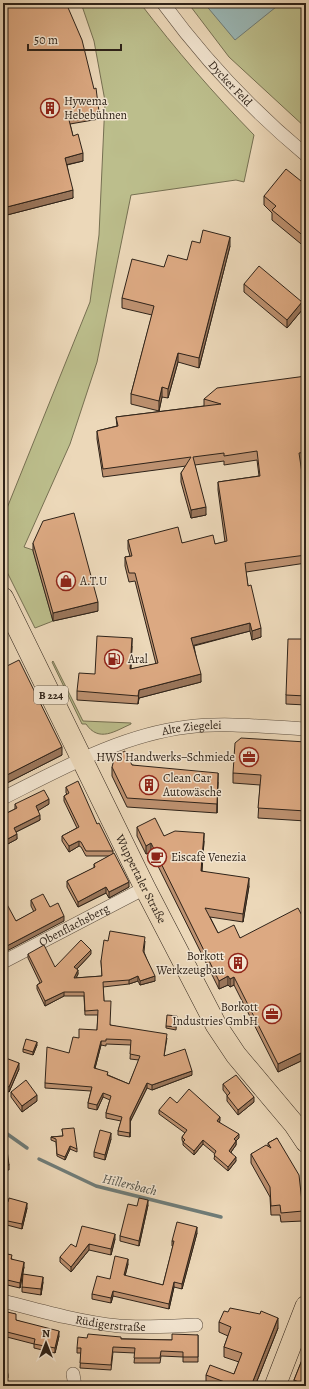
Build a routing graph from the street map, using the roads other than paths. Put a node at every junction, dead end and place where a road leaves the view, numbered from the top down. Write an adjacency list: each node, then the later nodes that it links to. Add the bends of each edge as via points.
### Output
1 (163, 3): 2 (street, Dycker Feld, via 180,26 270,125)
2 (306, 155)
3 (3, 598): 5 (main road, Wuppertaler Straße / B 224)
4 (306, 729): 5 (street, Alte Ziegelei, via 220,725 186,727 142,737)
5 (82, 759): 6 (street, Alte Ziegelei); 7 (main road, Wuppertaler Straße / B 224)
6 (3, 798)
7 (145, 888): 8 (street, Obenflachsberg); 9 (main road, Wuppertaler Straße / B 224, via 220,1031 236,1055)
8 (3, 962)
9 (306, 1142)
10 (3, 1301): 12 (street, Rüdigerstraße, via 63,1317 118,1326)
11 (305, 1313): 13 (main road)
12 (196, 1325)
13 (274, 1386)

